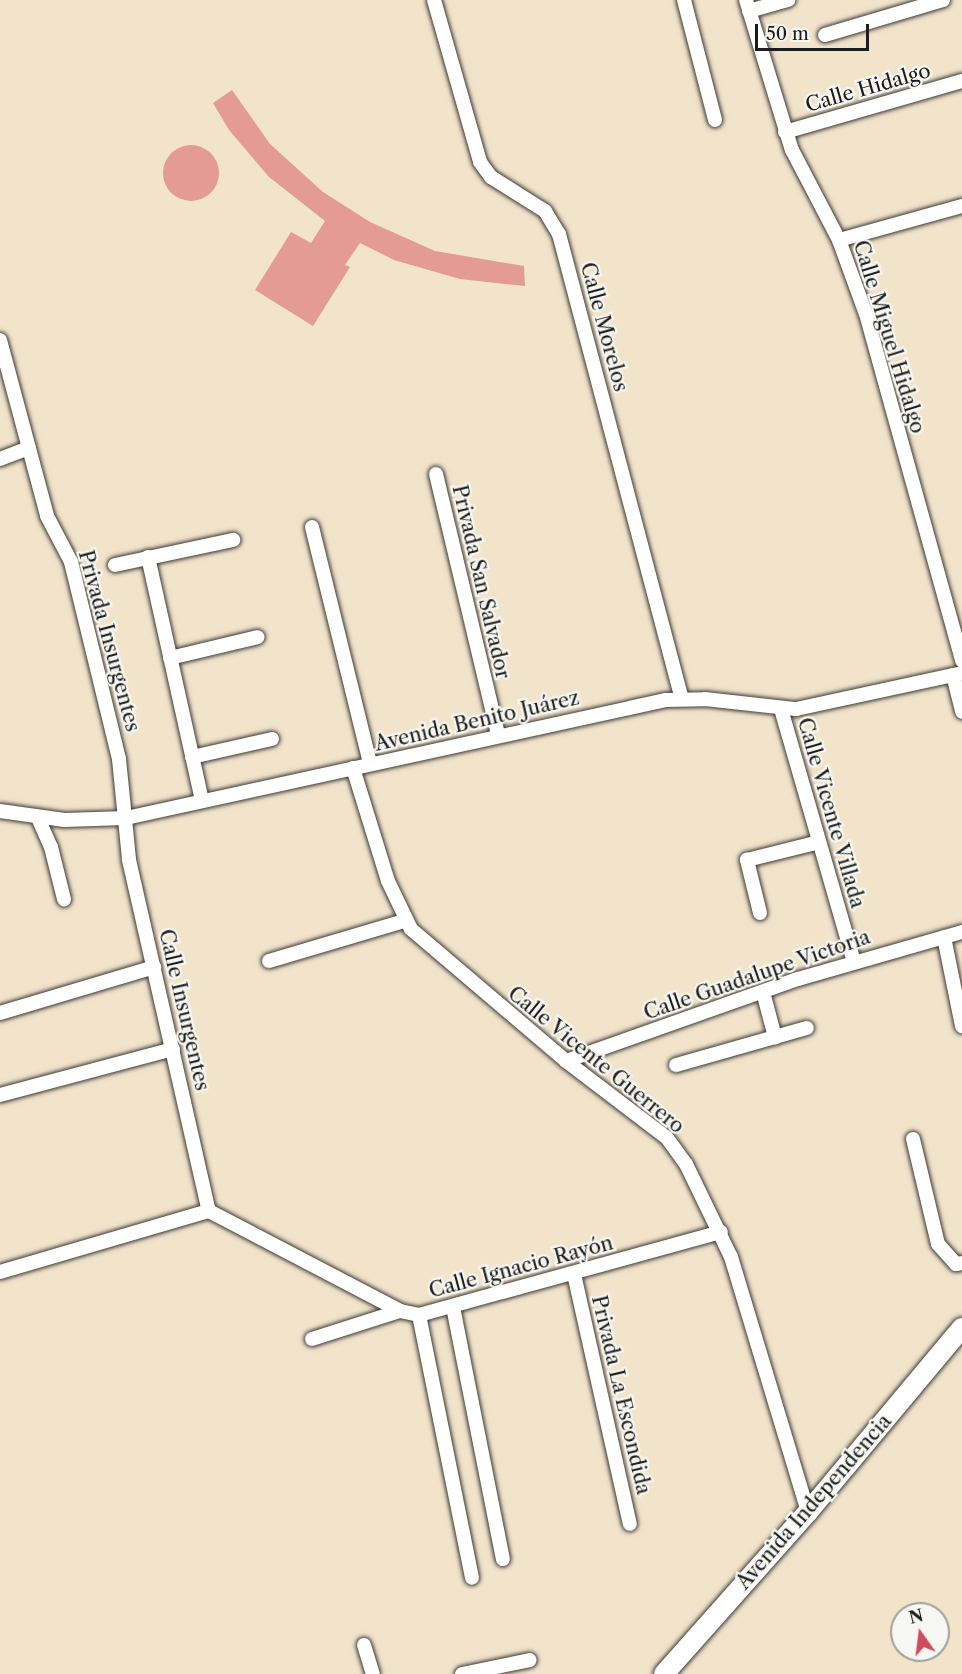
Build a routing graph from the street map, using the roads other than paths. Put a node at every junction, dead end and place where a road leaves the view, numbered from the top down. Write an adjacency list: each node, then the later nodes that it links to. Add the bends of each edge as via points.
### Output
1 (434, 0): 24 (street, Calle Morelos, via 480,162 491,177 545,211 559,234)
2 (684, 0): 8 (street)
3 (788, 0): 5 (street)
4 (943, 0): 6 (street)
5 (747, 6): 9 (street, Calle Miguel Hidalgo)
6 (825, 35)
7 (962, 81): 9 (street, Calle Hidalgo)
8 (715, 120)
9 (785, 132): 11 (street, Calle Miguel Hidalgo, via 802,175)
10 (962, 206): 11 (street)
11 (839, 240): 22 (street, Calle Miguel Hidalgo, via 866,314)
12 (0, 340): 13 (street, Privada Insurgentes)
13 (28, 448): 14 (street); 35 (street, Privada Insurgentes, via 47,516 71,562 119,759)
14 (0, 459)
15 (436, 474): 27 (street, Privada San Salvador)
16 (312, 527): 30 (street)
17 (233, 540): 18 (street)
18 (148, 557): 19 (street); 21 (street)
19 (115, 565)
20 (258, 637): 21 (street)
21 (170, 658): 29 (street)
22 (962, 660)
23 (957, 674): 25 (street, Avenida Benito Juárez); 26 (street)
24 (682, 699): 25 (street, Avenida Benito Juárez); 27 (street, Avenida Benito Juárez)
25 (781, 709): 36 (street, Calle Vicente Villada)
26 (962, 712)
27 (498, 734): 30 (street, Avenida Benito Juárez)
28 (272, 739): 29 (street)
29 (192, 757): 32 (street)
30 (370, 764): 31 (street, Avenida Benito Juárez)
31 (353, 768): 32 (street, Avenida Benito Juárez); 39 (street, Calle Vicente Guerrero)
32 (202, 801): 35 (street, Avenida Benito Juárez)
33 (0, 811): 34 (street, Avenida Benito Juárez)
34 (38, 818): 35 (street, Avenida Benito Juárez); 37 (street, via 51,847)
35 (126, 818): 44 (street, Calle Insurgentes, via 129,860)
36 (819, 842): 38 (street, via 747,860); 43 (street, Calle Vicente Villada)
37 (64, 899)
38 (760, 913)
39 (404, 921): 42 (street); 51 (street, Calle Vicente Guerrero, via 441,959)
40 (962, 932): 41 (street, Calle Guadalupe Victoria)
41 (944, 937): 43 (street, Calle Guadalupe Victoria); 47 (street)
42 (269, 961)
43 (854, 962): 45 (street, Calle Guadalupe Victoria)
44 (154, 967): 46 (street); 50 (street, Calle Insurgentes)
45 (763, 992): 49 (street); 51 (street, Calle Guadalupe Victoria)
46 (0, 1013)
47 (962, 1026)
48 (807, 1028): 49 (street)
49 (775, 1037): 52 (street)
50 (173, 1049): 53 (street); 55 (street, Calle Insurgentes)
51 (566, 1061): 56 (street, Calle Vicente Guerrero, via 667,1138 686,1164)
52 (676, 1065)
53 (0, 1095)
54 (914, 1139): 57 (street, via 938,1244 956,1264)
55 (209, 1211): 58 (street); 61 (street, Calle Ignacio Rayón)
56 (721, 1232): 59 (street, Calle Ignacio Rayón); 65 (street, Calle Vicente Guerrero)
57 (962, 1263)
58 (0, 1272)
59 (574, 1274): 60 (street, Calle Ignacio Rayón); 66 (street, Privada La Escondida)
60 (453, 1307): 62 (street, Calle Ignacio Rayón); 67 (street)
61 (400, 1311): 62 (street, Calle Ignacio Rayón); 64 (street)
62 (419, 1315): 68 (street)
63 (962, 1328): 65 (street, Avenida Independencia)
64 (312, 1339)
65 (808, 1512): 73 (street, Avenida Independencia)
66 (630, 1524)
67 (503, 1559)
68 (472, 1578)
69 (364, 1645): 71 (street)
70 (530, 1660): 72 (street)
71 (373, 1674)
72 (462, 1674)
73 (664, 1674)

